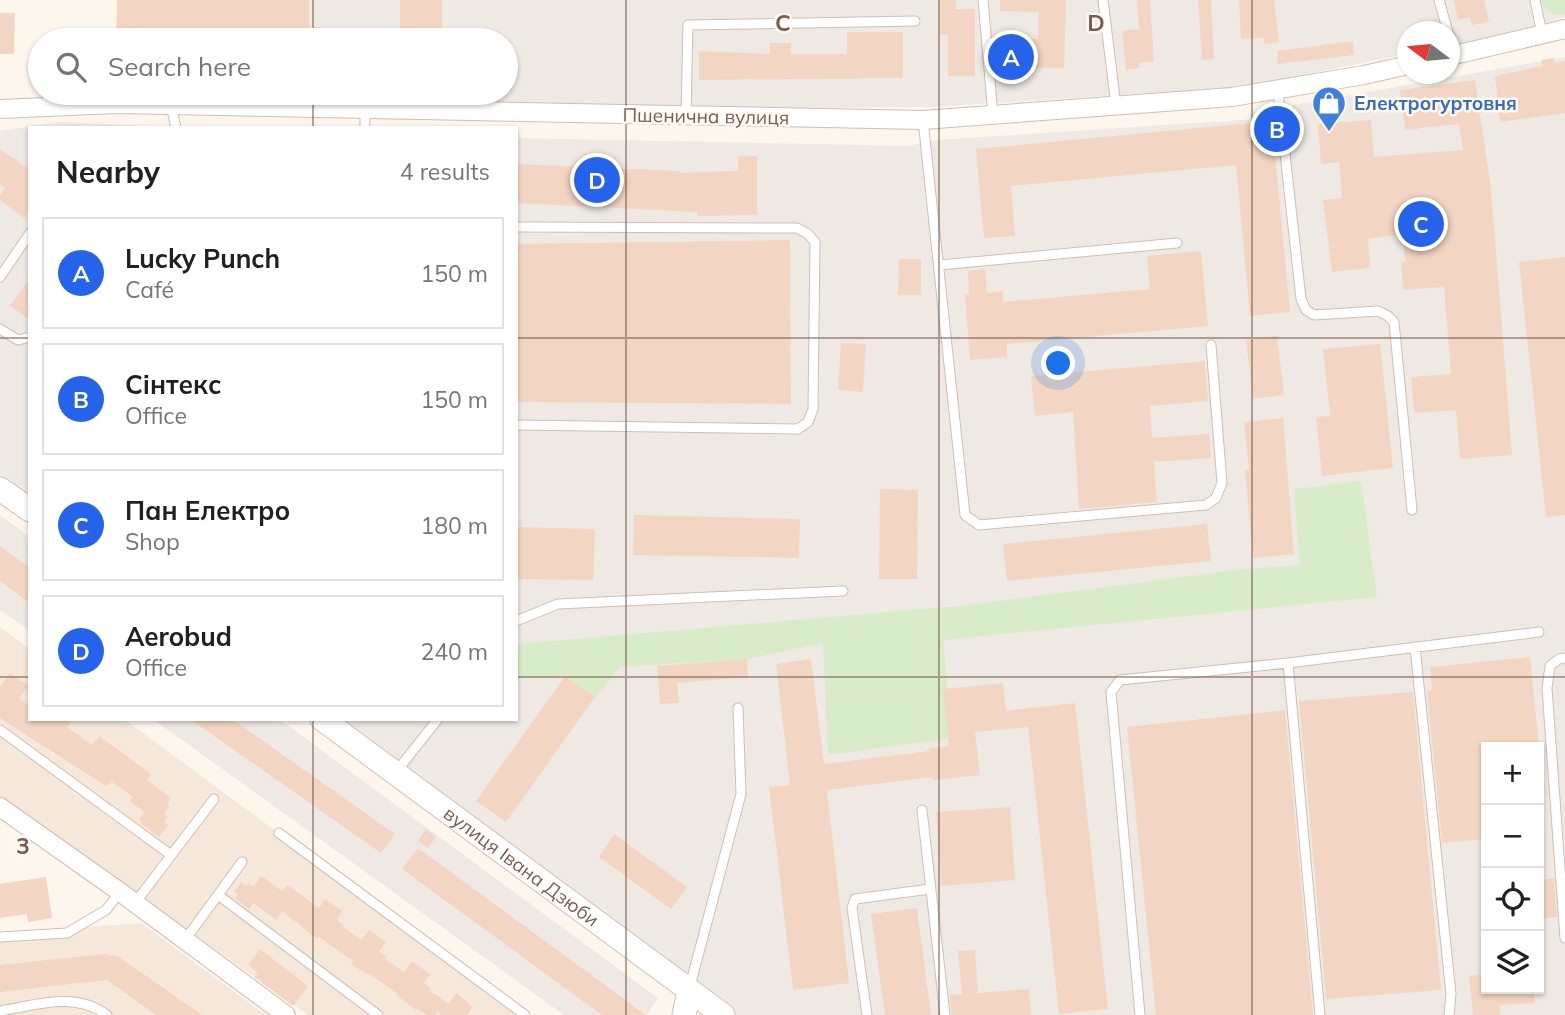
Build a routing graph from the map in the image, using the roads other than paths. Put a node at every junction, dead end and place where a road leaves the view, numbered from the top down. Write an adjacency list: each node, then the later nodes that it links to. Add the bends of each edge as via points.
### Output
1 (983, 0): 17 (lane)
2 (1103, 0): 14 (lane)
3 (1440, 0): 6 (lane)
4 (1535, 0): 8 (lane)
5 (915, 21): 18 (lane, via 688,25)
6 (1446, 21)
7 (1565, 29): 8 (street)
8 (1542, 34): 9 (street)
9 (1460, 53)
10 (1397, 68): 11 (street, Пшенична вулиця)
11 (1278, 90): 14 (street, Пшенична вулиця); 33 (lane, via 1301,299 1314,315 1378,311 1394,322)
12 (94, 105): 15 (street, Пшенична вулиця)
13 (171, 105): 16 (street, Пшенична вулиця); 20 (lane)
14 (1116, 106): 17 (street, Пшенична вулиця)
15 (0, 109)
16 (365, 109): 18 (street, Пшенична вулиця); 21 (lane)
17 (993, 115): 19 (street, Пшенична вулиця)
18 (686, 116): 19 (street, Пшенична вулиця)
19 (923, 120): 25 (lane)
20 (176, 126)
21 (365, 126)
22 (518, 227): 30 (lane, via 796,228 815,242 813,409 808,422 798,429)
23 (28, 236): 26 (lane)
24 (1177, 243): 25 (lane)
25 (940, 265): 29 (lane, via 965,514 979,525 1206,505 1216,498 1222,484)
26 (0, 277)
27 (0, 329): 28 (lane, via 18,340)
28 (28, 338)
29 (1211, 345)
30 (518, 425)
31 (0, 489): 32 (main road)
32 (28, 509)
33 (1412, 510)
34 (843, 591): 35 (lane, via 558,604)
35 (518, 620)
36 (1539, 632): 37 (lane)
37 (1415, 647): 39 (lane); 69 (lane, via 1451,993)
38 (1565, 658): 55 (lane, via 1550,666 1547,688)
39 (1288, 663): 67 (lane, via 1120,680 1111,692); 68 (lane)
40 (738, 708): 57 (lane, via 741,794)
41 (325, 721): 44 (main road, вулиця Івана Дзюби)
42 (436, 721): 44 (lane)
43 (0, 730): 49 (lane)
44 (396, 772): 57 (main road, вулиця Івана Дзюби)
45 (214, 799): 49 (lane)
46 (0, 807): 53 (street)
47 (922, 810): 51 (lane)
48 (279, 833): 62 (lane)
49 (172, 855): 53 (lane)
50 (242, 862): 52 (lane)
51 (930, 889): 65 (lane, via 855,900 852,908); 66 (lane)
52 (218, 895): 56 (lane); 61 (lane)
53 (127, 897): 54 (lane, via 67,933); 56 (street)
54 (0, 937)
55 (1565, 938)
56 (185, 940): 60 (street)
57 (689, 991): 63 (main road); 64 (main road, вулиця Івана Дзюби)
58 (0, 1011): 59 (lane, via 60,1001 95,1006)
59 (107, 1015)
60 (286, 1015)
61 (378, 1015)
62 (525, 1015)
63 (684, 1015)
64 (723, 1015)
65 (867, 1015)
66 (945, 1015)
67 (1140, 1015)
68 (1320, 1015)
69 (1449, 1015)

